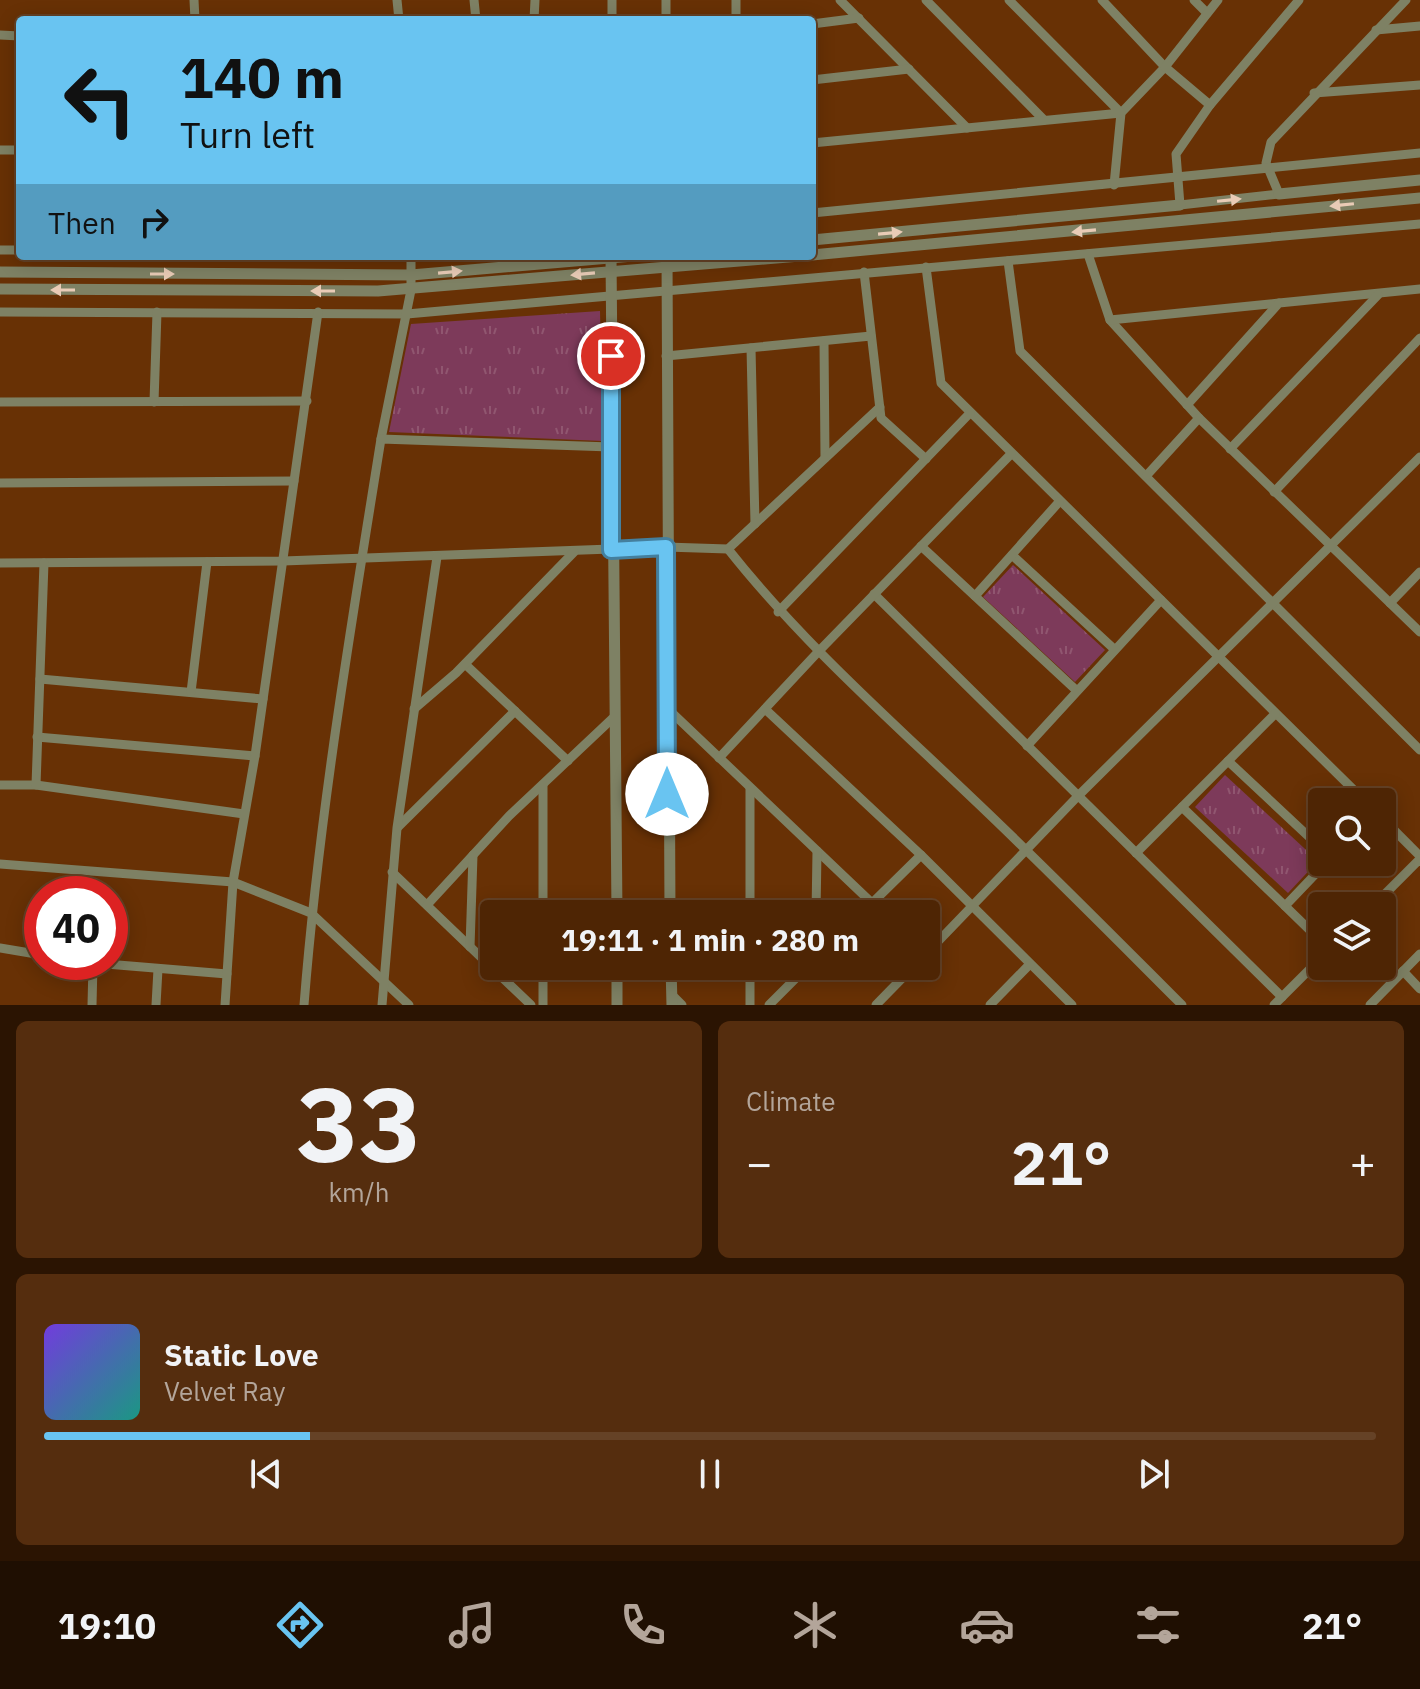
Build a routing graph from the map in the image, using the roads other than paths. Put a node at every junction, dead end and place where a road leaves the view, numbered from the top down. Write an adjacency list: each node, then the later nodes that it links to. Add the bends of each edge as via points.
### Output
1 (840, 0): 10 (street)
2 (926, 0): 21 (street)
3 (1009, 0): 20 (street)
4 (1102, 0): 14 (street)
5 (1194, 0): 9 (street)
6 (1218, 0): 9 (street)
7 (1299, 0): 19 (street)
8 (1406, 0): 13 (street)
9 (1207, 13): 14 (street)
10 (859, 18): 11 (street); 15 (street)
11 (816, 23)
12 (1420, 26): 13 (street)
13 (1376, 30): 18 (street)
14 (1165, 67): 19 (street); 20 (street)
15 (909, 69): 16 (street); 22 (street)
16 (816, 80)
17 (1420, 85): 18 (street)
18 (1314, 93): 25 (street, via 1271,142)
19 (1210, 105): 26 (street, via 1176,154)
20 (1121, 113): 21 (street); 28 (street)
21 (1044, 120): 22 (street)
22 (967, 128): 23 (street)
23 (816, 143)
24 (1420, 153): 25 (street)
25 (1269, 171): 26 (street); 29 (street)
26 (1178, 179): 28 (street); 31 (street)
27 (1420, 180): 29 (street)
28 (1114, 185): 32 (street)
29 (1279, 194): 31 (street, one-way to 29)
30 (1420, 198): 36 (street, one-way to 36)
31 (1180, 205): 34 (street, one-way to 31)
32 (816, 213)
33 (1420, 224): 35 (street)
34 (816, 240)
35 (1088, 254): 41 (street); 59 (street)
36 (816, 255)
37 (411, 260): 47 (street)
38 (578, 260): 47 (street, one-way to 38)
39 (611, 260): 45 (street)
40 (711, 260): 42 (street)
41 (1008, 261): 43 (street); 79 (street, via 1020,351)
42 (667, 262): 45 (street); 51 (street)
43 (926, 267): 46 (street); 70 (street, via 941,383)
44 (0, 272): 47 (street, one-way to 47)
45 (611, 272): 50 (street, one-way to 50); 52 (street)
46 (864, 272): 51 (street); 60 (street)
47 (411, 275): 50 (street)
48 (0, 289): 50 (street, one-way to 48)
49 (1420, 289): 53 (street)
50 (411, 290): 58 (street)
51 (667, 291): 52 (street); 64 (street)
52 (611, 295): 58 (street); 73 (street)
53 (1378, 295): 54 (street); 74 (street)
54 (1279, 303): 59 (street); 68 (street)
55 (0, 312): 56 (street)
56 (157, 312): 57 (street); 67 (street)
57 (318, 312): 58 (street); 65 (street)
58 (407, 314): 72 (street)
59 (1110, 320): 68 (street)
60 (871, 336): 62 (street); 69 (street)
61 (1420, 338): 82 (street)
62 (824, 341): 63 (street); 77 (street)
63 (751, 348): 64 (street); 84 (street)
64 (666, 356): 86 (street)
65 (307, 401): 67 (street); 80 (street)
66 (0, 402): 67 (street)
67 (154, 402)
68 (1187, 405): 71 (street)
69 (880, 407): 77 (street); 78 (street, via 881,418)
70 (970, 413): 75 (street); 78 (street)
71 (1199, 418): 74 (street); 79 (street)
72 (381, 439): 73 (street); 93 (street)
73 (611, 447): 89 (street)
74 (1230, 449): 82 (street)
75 (1011, 454): 83 (street); 85 (street)
76 (1420, 457): 87 (street)
77 (825, 458): 84 (street)
78 (926, 459): 104 (street)
79 (1147, 475): 103 (street)
80 (294, 481): 81 (street); 94 (street)
81 (0, 483)
82 (1274, 492): 87 (street)
83 (1059, 502): 91 (street); 101 (street)
84 (755, 524): 88 (street)
85 (921, 546): 99 (street); 100 (street)
86 (666, 547): 88 (street); 89 (street); 114 (street)
87 (1331, 547): 102 (street); 103 (street)
88 (728, 549): 104 (street)
89 (611, 550): 90 (street); 119 (street)
90 (574, 552): 92 (street); 109 (street)
91 (1012, 555): 100 (street); 106 (street)
92 (437, 557): 93 (street); 115 (street)
93 (362, 559): 94 (street); 159 (street)
94 (283, 561): 95 (street); 113 (street)
95 (207, 562): 97 (street); 112 (street)
96 (0, 563): 97 (street)
97 (44, 563): 110 (street)
98 (1420, 572): 102 (street)
99 (874, 594): 107 (street); 121 (street)
100 (975, 596): 111 (street)
101 (1161, 600): 106 (street); 108 (street)
102 (1390, 603): 105 (street)
103 (1273, 606): 108 (street); 122 (street)
104 (778, 612): 107 (street)
105 (1420, 632)
106 (1113, 648): 111 (street)
107 (818, 652): 116 (street); 138 (street)
108 (1218, 657): 118 (street); 132 (street)
109 (465, 664): 115 (street); 117 (street)
110 (40, 679): 112 (street); 120 (street)
111 (1076, 690): 121 (street)
112 (191, 692): 113 (street)
113 (263, 699): 123 (street)
114 (667, 708): 124 (street); 151 (street)
115 (414, 709): 135 (street)
116 (765, 709): 124 (street); 142 (street)
117 (515, 711): 125 (street); 135 (street)
118 (1275, 714): 126 (street); 131 (street)
119 (614, 717): 125 (street); 150 (street)
120 (37, 737): 123 (street); 128 (street)
121 (1027, 746): 132 (street)
122 (1420, 750)
123 (255, 756): 134 (street)
124 (719, 758): 130 (street)
125 (568, 761): 129 (street)
126 (1228, 761): 133 (street); 137 (street)
127 (0, 785): 128 (street)
128 (36, 785): 134 (street)
129 (543, 785): 141 (street); 149 (street)
130 (750, 788): 139 (street); 152 (street)
131 (1352, 788)
132 (1078, 796): 138 (street); 140 (street)
133 (1182, 807): 140 (street); 158 (street)
134 (244, 814): 147 (street)
135 (397, 828): 145 (street)
136 (1396, 832): 143 (street)
137 (1308, 836)
138 (1027, 849): 157 (street); 198 (street)
139 (817, 851): 153 (street); 154 (street)
140 (1136, 853): 181 (street)
141 (473, 855): 156 (street); 162 (street)
142 (921, 855): 155 (street); 157 (street)
143 (1420, 857): 148 (street)
144 (0, 864): 147 (street)
145 (392, 872): 156 (street); 172 (street)
146 (1314, 876): 158 (street)
147 (233, 882): 159 (street); 171 (street)
148 (1386, 892)
149 (543, 900)
150 (617, 900)
151 (670, 900)
152 (750, 900)
153 (816, 900)
154 (869, 900)
155 (875, 900)
156 (427, 905): 162 (street)
157 (972, 906): 161 (street); 166 (street)
158 (1285, 906): 160 (street)
159 (311, 913): 172 (street); 186 (street)
160 (1308, 928)
161 (940, 939)
162 (470, 947): 189 (street)
163 (1, 951): 164 (street)
164 (24, 953)
165 (1420, 954): 170 (street)
166 (1030, 964): 196 (street); 197 (street)
167 (128, 967): 168 (street)
168 (158, 969): 171 (street); 184 (street)
169 (1308, 971): 181 (street)
170 (1403, 971): 180 (street); 200 (street)
171 (227, 974): 185 (street)
172 (382, 978): 187 (street); 188 (street)
173 (93, 980): 183 (street)
174 (543, 980): 190 (street)
175 (617, 980): 191 (street)
176 (671, 980): 182 (street)
177 (750, 980): 193 (street)
178 (794, 980): 194 (street)
179 (900, 980): 195 (street)
180 (1420, 989)
181 (1282, 997): 199 (street)
182 (672, 1000): 192 (street)
183 (92, 1005)
184 (156, 1005)
185 (225, 1005)
186 (304, 1005)
187 (382, 1005)
188 (409, 1005)
189 (531, 1005)
190 (543, 1005)
191 (617, 1005)
192 (682, 1005)
193 (750, 1005)
194 (769, 1005)
195 (876, 1005)
196 (990, 1005)
197 (1072, 1005)
198 (1182, 1005)
199 (1274, 1005)
200 (1370, 1005)

